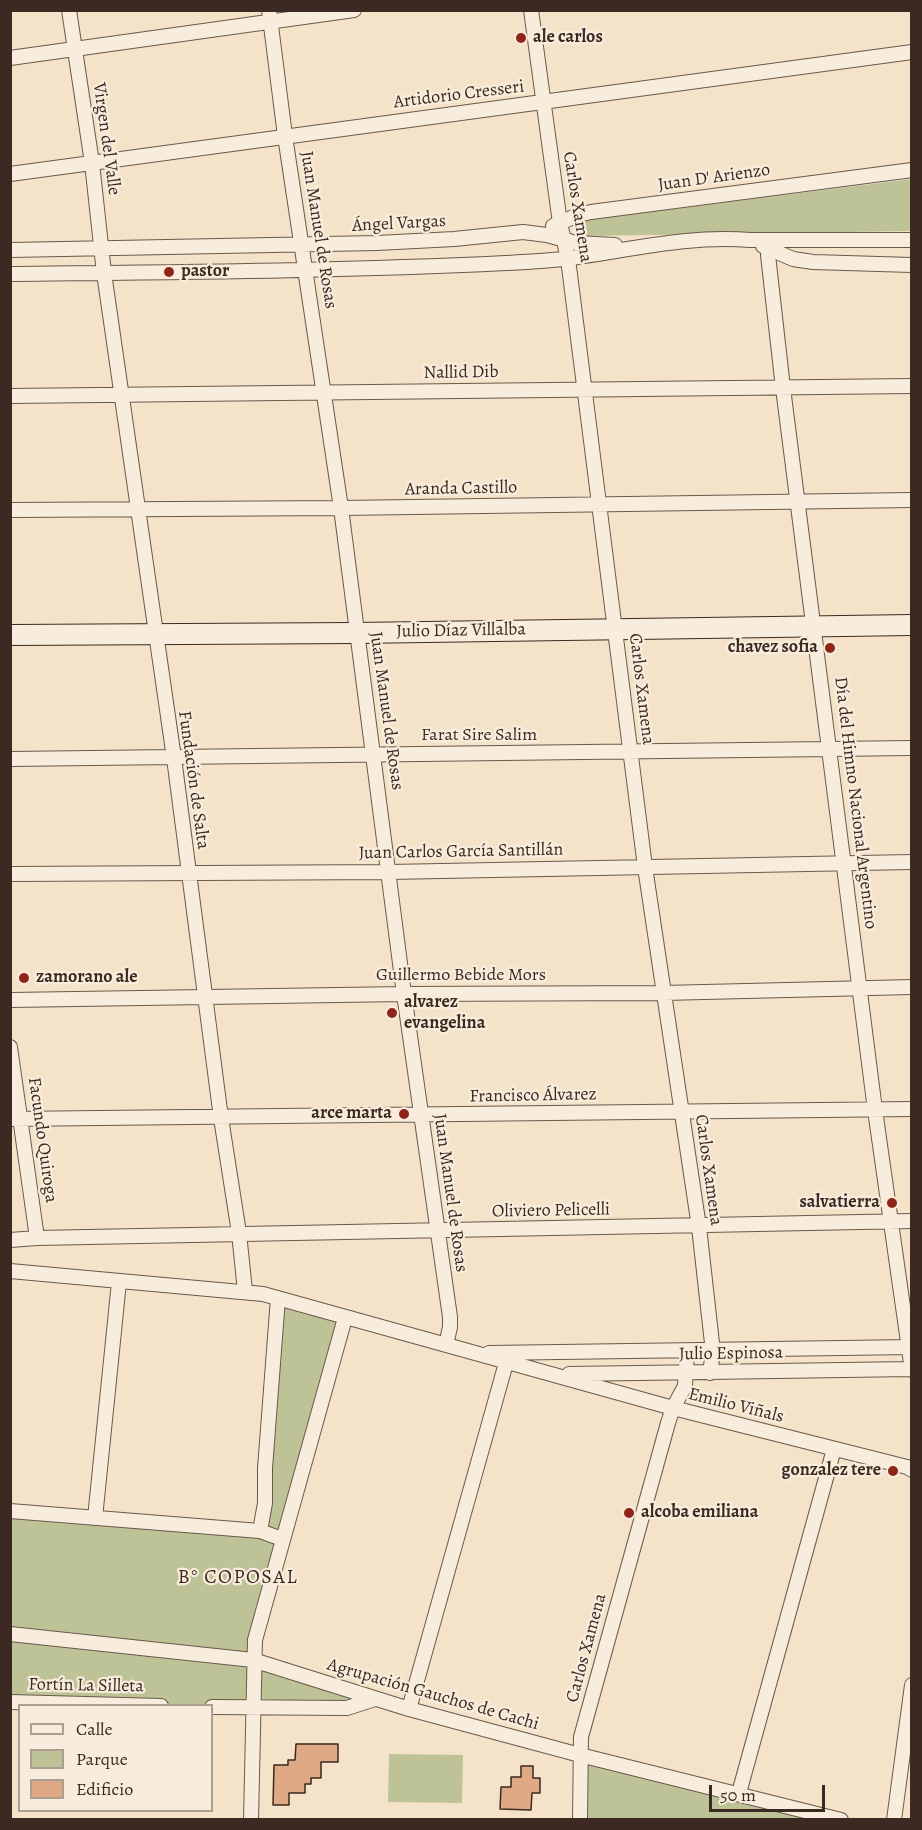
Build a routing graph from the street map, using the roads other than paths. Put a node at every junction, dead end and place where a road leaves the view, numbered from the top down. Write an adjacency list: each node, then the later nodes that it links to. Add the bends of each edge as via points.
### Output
1 (69, 10): 5 (street, Virgen del Valle)
2 (354, 10): 4 (street)
3 (531, 10): 8 (street, Carlos Xamena)
4 (270, 16): 5 (street); 9 (street, Juan Manuel de Rosas)
5 (75, 50): 7 (street); 10 (street, Virgen del Valle)
6 (912, 52): 8 (street, Artidorio Cresseri)
7 (10, 58)
8 (543, 102): 9 (street, Artidorio Cresseri); 13 (street, Carlos Xamena)
9 (285, 136): 10 (street, Artidorio Cresseri); 18 (street, Juan Manuel de Rosas)
10 (92, 163): 12 (street, Artidorio Cresseri); 20 (street, Virgen del Valle)
11 (912, 170): 13 (street, Juan D' Arienzo, via 591,212)
12 (10, 174)
13 (560, 223): 14 (street, Juan D' Arienzo); 15 (street, Carlos Xamena)
14 (523, 232): 15 (street, Ángel Vargas); 18 (street, Ángel Vargas)
15 (564, 240): 19 (street, Ángel Vargas); 22 (street, Carlos Xamena)
16 (912, 240): 17 (street, Ángel Vargas)
17 (771, 245): 19 (street, Ángel Vargas, via 724,238); 23 (street, Ángel Vargas, via 793,259 813,262); 28 (street, Día del Himno Nacional Argentino, via 768,255)
18 (302, 246): 20 (street, Ángel Vargas); 24 (street, Juan Manuel de Rosas)
19 (644, 246): 22 (street, Ángel Vargas)
20 (102, 248): 21 (street, Ángel Vargas); 25 (street, Virgen del Valle)
21 (10, 250)
22 (568, 259): 24 (street, Ángel Vargas); 29 (street, Carlos Xamena)
23 (912, 265)
24 (306, 271): 25 (street, Ángel Vargas); 30 (street, Juan Manuel de Rosas)
25 (104, 273): 26 (street, Ángel Vargas); 31 (street, Fundación de Salta)
26 (10, 274)
27 (912, 386): 28 (street, Nallid Dib)
28 (783, 388): 29 (street, Nallid Dib); 33 (street, Día del Himno Nacional Argentino)
29 (584, 389): 30 (street, Nallid Dib); 35 (street, Carlos Xamena)
30 (324, 392): 31 (street, Nallid Dib); 36 (street, Juan Manuel de Rosas)
31 (121, 395): 32 (street, Nallid Dib); 38 (street, Fundación de Salta)
32 (10, 396)
33 (797, 500): 34 (street, Aranda Castillo); 35 (street, Aranda Castillo); 39 (street, Día del Himno Nacional Argentino)
34 (912, 500)
35 (599, 505): 36 (street, Aranda Castillo); 41 (street, Carlos Xamena)
36 (341, 508): 38 (street, Aranda Castillo); 42 (street, Juan Manuel de Rosas)
37 (10, 510): 38 (street, Aranda Castillo)
38 (138, 510): 43 (street, Fundación de Salta)
39 (814, 625): 40 (street, Julio Díaz Villalba); 41 (street, Julio Díaz Villalba); 46 (street, Día del Himno Nacional Argentino)
40 (912, 625)
41 (615, 628): 42 (street, Julio Díaz Villalba); 47 (street, Carlos Xamena)
42 (356, 633): 43 (street, Julio Díaz Villalba); 48 (street, Juan Manuel de Rosas)
43 (154, 634): 44 (street, Julio Díaz Villalba); 49 (street, Fundación de Salta)
44 (10, 635)
45 (912, 748): 46 (street, Farat Sire Salim)
46 (830, 749): 47 (street, Farat Sire Salim); 51 (street, Día del Himno Nacional Argentino)
47 (631, 752): 48 (street, Farat Sire Salim); 53 (street, Carlos Xamena)
48 (374, 754): 49 (street, Farat Sire Salim); 54 (street, Juan Manuel de Rosas)
49 (174, 758): 50 (street, Farat Sire Salim); 55 (street, Fundación de Salta)
50 (10, 759)
51 (844, 862): 52 (street, Juan Carlos García Santillán); 53 (street, Juan Carlos García Santillán); 58 (street, Día del Himno Nacional Argentino)
52 (912, 862)
53 (645, 867): 54 (street, Juan Carlos García Santillán); 59 (street, Carlos Xamena)
54 (389, 872): 55 (street, Juan Carlos García Santillán); 60 (street, Juan Manuel de Rosas)
55 (188, 873): 56 (street, Juan Carlos García Santillán); 61 (street, Fundación de Salta)
56 (10, 874)
57 (912, 987): 58 (street, Guillermo Bebide Mors)
58 (860, 988): 59 (street, Guillermo Bebide Mors); 65 (street, Día del Himno Nacional Argentino)
59 (663, 993): 60 (street, Guillermo Bebide Mors); 66 (street, Carlos Xamena)
60 (404, 994): 61 (street, Guillermo Bebide Mors); 67 (street, Juan Manuel de Rosas)
61 (207, 997): 62 (street, Guillermo Bebide Mors); 68 (street, Fundación de Salta)
62 (10, 1000)
63 (10, 1047): 69 (street, Facundo Quiroga)
64 (912, 1109): 65 (street, Francisco Álvarez)
65 (875, 1110): 66 (street, Francisco Álvarez); 70 (street, Día del Himno Nacional Argentino)
66 (682, 1112): 67 (street, Francisco Álvarez); 72 (street, Carlos Xamena)
67 (421, 1116): 68 (street, Francisco Álvarez); 73 (street, Juan Manuel de Rosas)
68 (221, 1118): 69 (street, Francisco Álvarez); 74 (street, Fundación de Salta)
69 (15, 1119): 75 (street, Facundo Quiroga)
70 (891, 1221): 71 (street, Oliviero Pelicelli); 72 (street, Oliviero Pelicelli); 83 (street, Día del Himno Nacional Argentino)
71 (912, 1221)
72 (699, 1227): 73 (street, Oliviero Pelicelli); 85 (street, Carlos Xamena)
73 (438, 1231): 74 (street, Oliviero Pelicelli); 82 (street, Juan Manuel de Rosas, via 450,1317)
74 (239, 1233): 75 (street, Oliviero Pelicelli); 79 (street, Fundación de Salta)
75 (38, 1238): 76 (street, Oliviero Pelicelli)
76 (10, 1240)
77 (10, 1271): 78 (street)
78 (119, 1282): 79 (street); 96 (street)
79 (245, 1291): 80 (street)
80 (278, 1298): 81 (street); 97 (street)
81 (345, 1317): 82 (street); 98 (street)
82 (446, 1346): 86 (street)
83 (911, 1347): 85 (street, Julio Espinosa); 88 (street, Día del Himno Nacional Argentino)
84 (687, 1352): 85 (street, Julio Espinosa); 86 (street, Julio Espinosa); 89 (street, Carlos Xamena)
85 (713, 1352): 90 (street, Carlos Xamena)
86 (472, 1354): 87 (street)
87 (506, 1363): 91 (street); 107 (street)
88 (912, 1370): 90 (street, Julio Espinosa)
89 (687, 1373): 90 (street, Julio Espinosa); 91 (street, Julio Espinosa); 92 (street, Carlos Xamena)
90 (710, 1373)
91 (552, 1375): 92 (street, Emilio Viñals)
92 (673, 1408): 93 (street, Emilio Viñals); 108 (street, Carlos Xamena, via 581,1737)
93 (834, 1449): 94 (street, Emilio Viñals); 109 (street)
94 (912, 1470)
95 (10, 1511): 96 (street)
96 (95, 1518): 97 (street)
97 (260, 1531): 98 (street)
98 (282, 1539): 100 (street)
99 (10, 1634): 100 (street, Agrupación Gauchos de Cachi)
100 (253, 1660): 102 (street, Agrupación Gauchos de Cachi); 106 (street)
101 (912, 1684): 113 (street)
102 (375, 1699): 106 (street, via 347,1708); 107 (street, Agrupación Gauchos de Cachi)
103 (10, 1702): 104 (street, Fortín La Silleta)
104 (86, 1704)
105 (213, 1707): 106 (street)
106 (254, 1708): 110 (street)
107 (409, 1709): 108 (street, Agrupación Gauchos de Cachi)
108 (580, 1755): 109 (street, Agrupación Gauchos de Cachi); 111 (street, Carlos Xamena)
109 (739, 1793): 112 (street, Agrupación Gauchos de Cachi)
110 (250, 1820)
111 (580, 1820)
112 (842, 1820)
113 (894, 1820)

